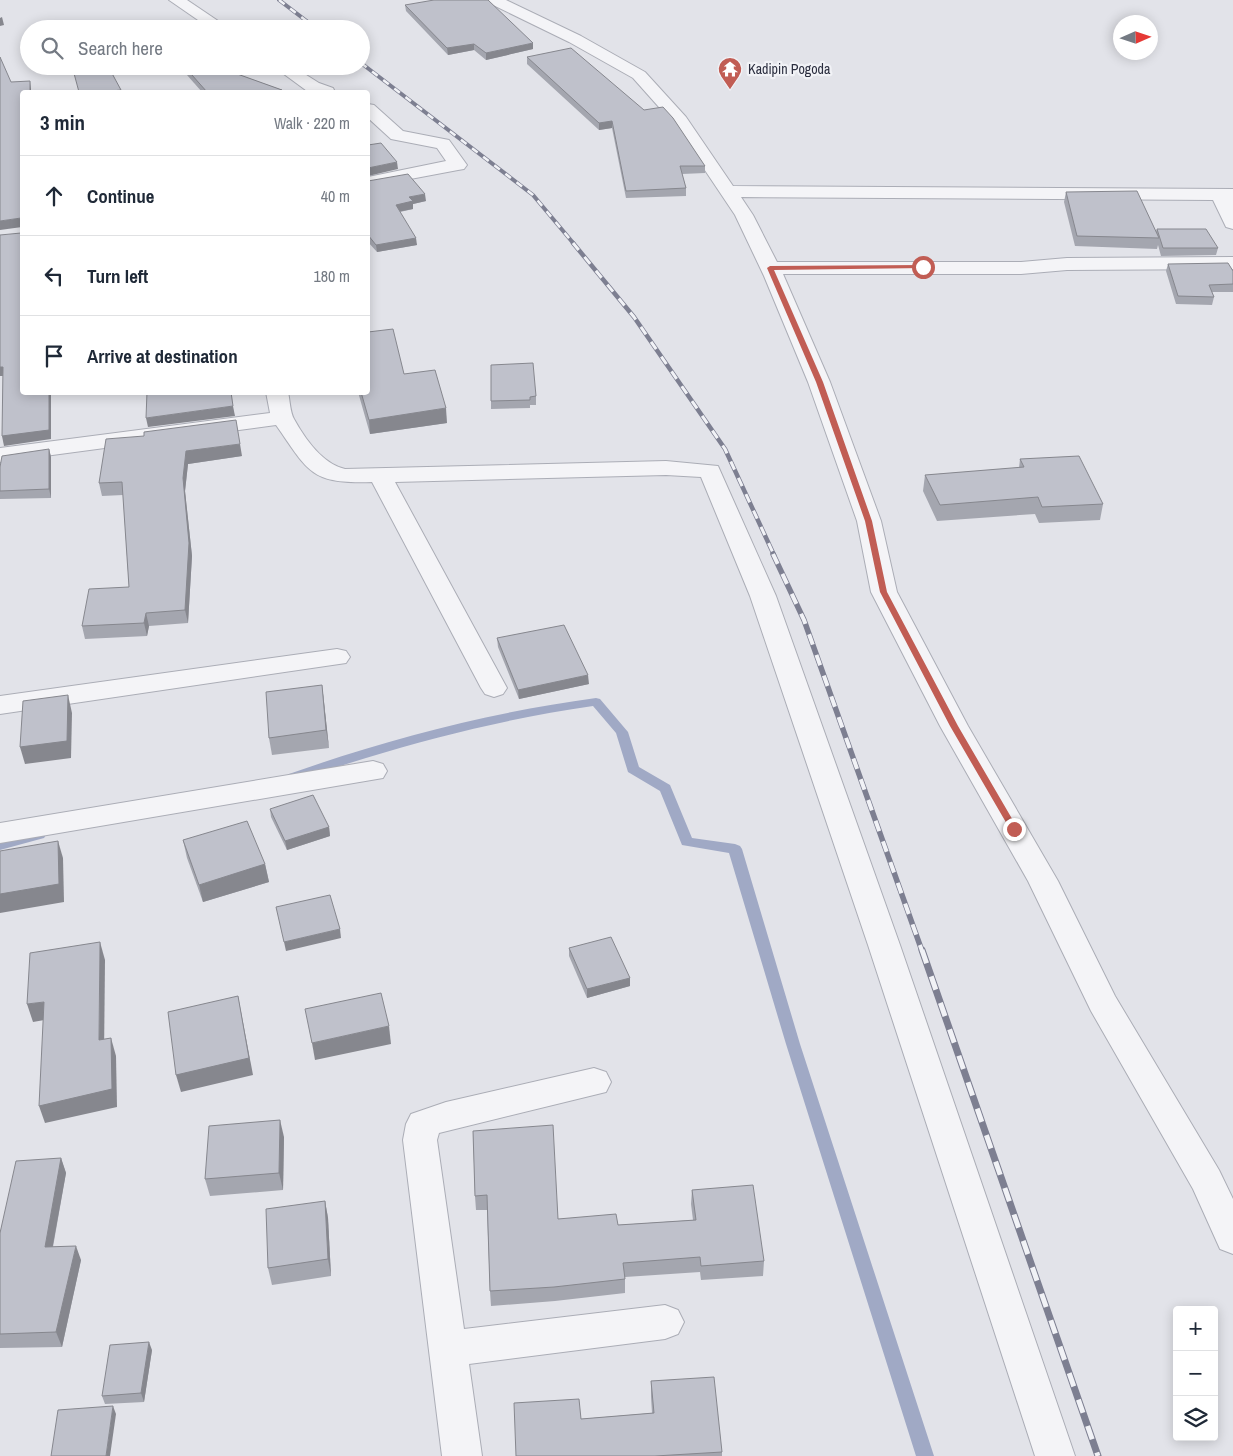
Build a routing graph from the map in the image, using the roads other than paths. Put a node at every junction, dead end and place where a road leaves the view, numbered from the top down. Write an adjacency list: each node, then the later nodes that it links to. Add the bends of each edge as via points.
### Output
1 (177, 0): 3 (street)
2 (494, 0): 8 (street, via 575,39 639,75 680,121)
3 (208, 20)
4 (295, 75): 5 (street)
5 (321, 90)
6 (370, 111): 7 (street, via 397,135 443,144 458,165 439,166)
7 (370, 182)
8 (728, 192): 9 (street); 12 (street, via 744,215)
9 (1226, 195): 10 (street)
10 (1233, 223)
11 (1233, 263): 12 (street, via 1066,264 1021,268)
12 (770, 268): 22 (street, via 820,382 869,521 884,592 954,726 1044,880 1102,1002 1207,1181)
13 (279, 405): 14 (street); 15 (street, via 314,463 327,472 345,476)
14 (0, 455)
15 (380, 476): 17 (street); 26 (street, via 666,468 710,471 763,596 888,954)
16 (336, 657): 18 (street)
17 (494, 688)
18 (0, 705)
19 (373, 771): 20 (street)
20 (0, 833)
21 (594, 1082): 24 (street, via 424,1124 420,1140)
22 (1233, 1238)
23 (665, 1322): 24 (street)
24 (448, 1349): 25 (street)
25 (462, 1456)
26 (1055, 1456)

